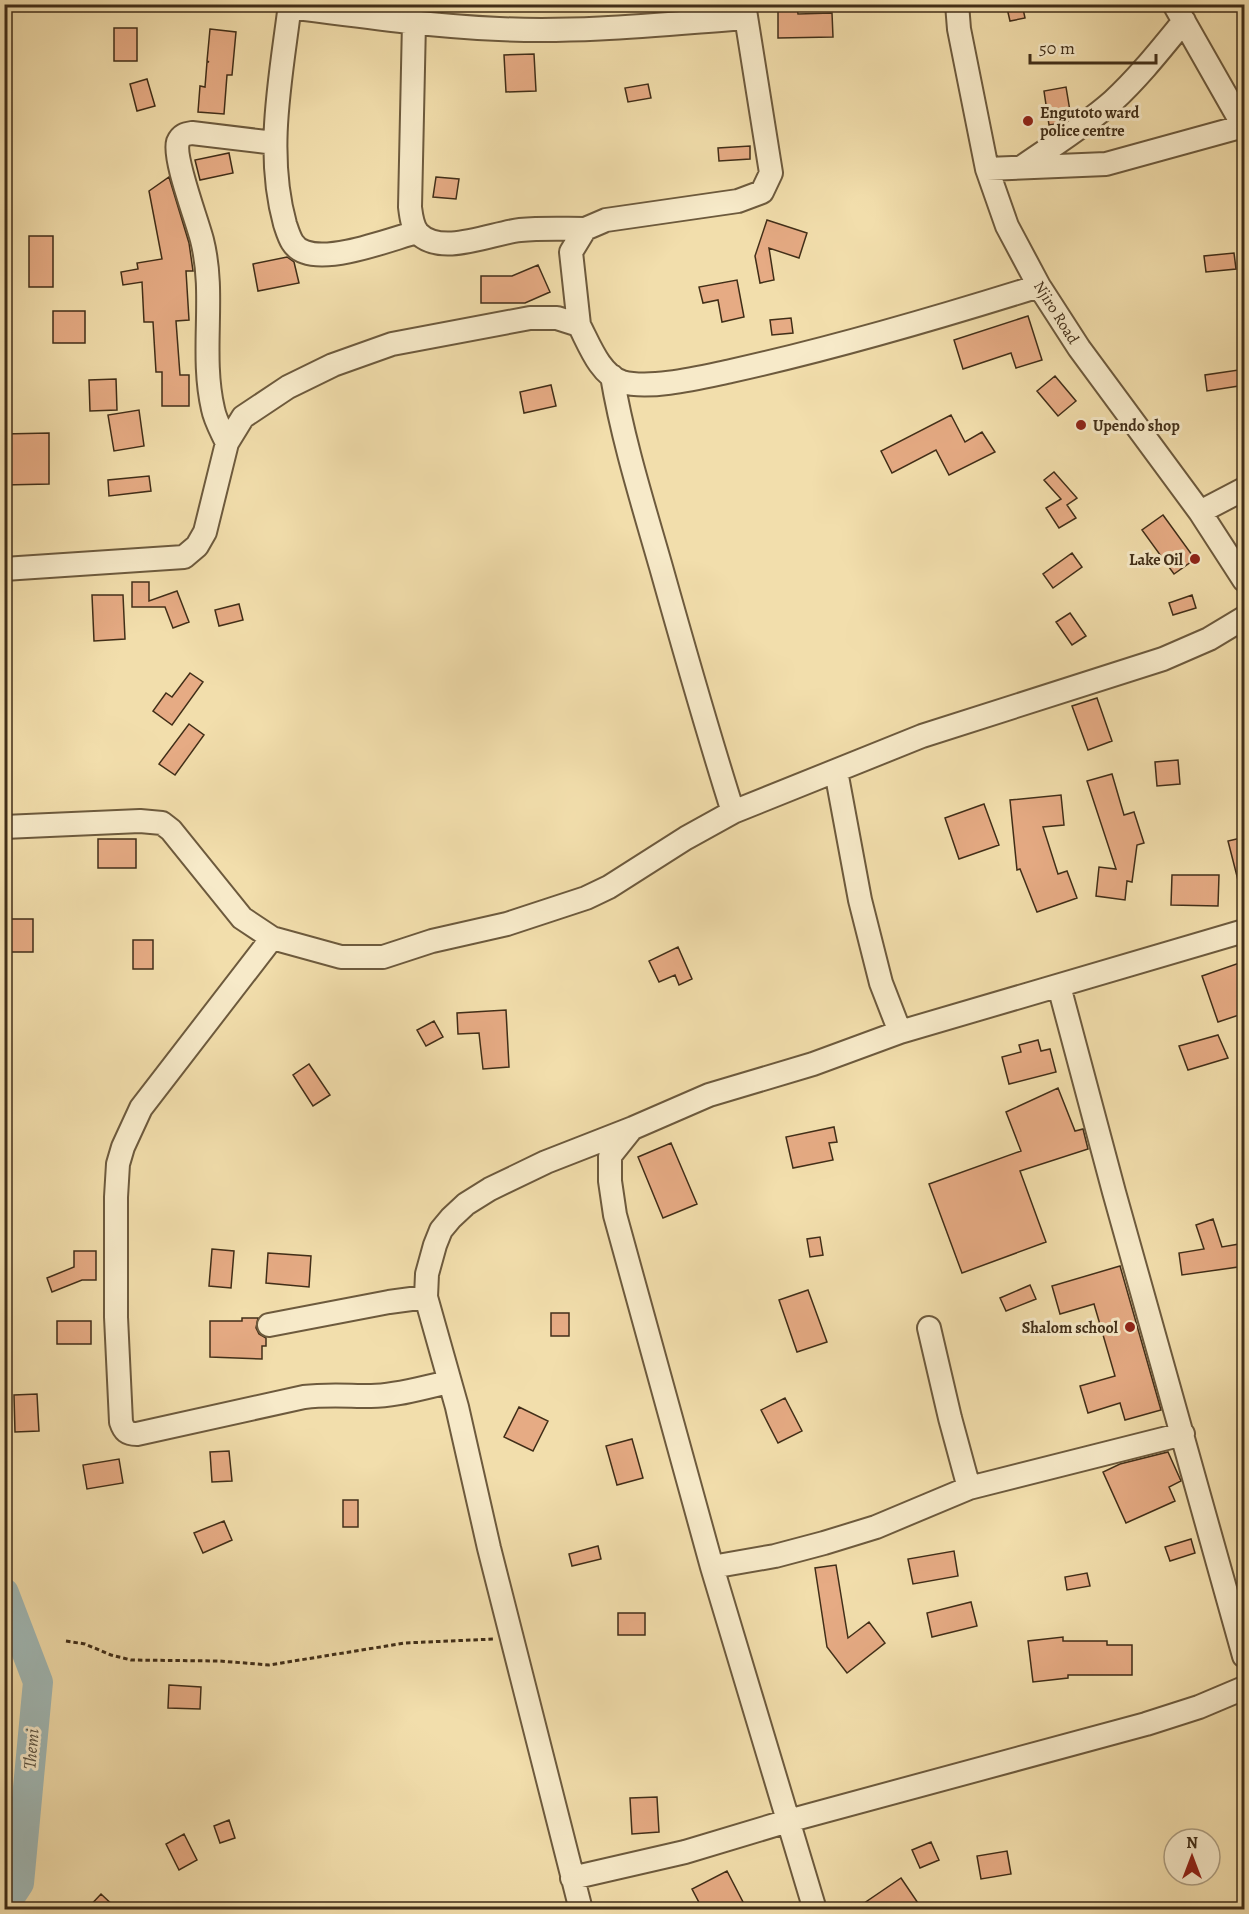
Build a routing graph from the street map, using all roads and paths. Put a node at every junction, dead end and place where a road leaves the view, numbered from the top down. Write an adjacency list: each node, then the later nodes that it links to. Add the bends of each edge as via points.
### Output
1 (957, 4): 9 (street, Njiro Road)
2 (289, 5): 5 (street); 7 (street)
3 (745, 11): 5 (street, via 581,29 499,29); 10 (street, via 771,173 762,192 738,201 606,220)
4 (1179, 13): 6 (street); 8 (street, via 1137,78 1086,123)
5 (414, 22): 11 (street, via 410,207)
6 (1244, 126): 8 (street, via 1106,164)
7 (275, 143): 11 (street, via 282,212 290,240 302,252 318,256 351,251); 15 (street, via 192,133 183,135 177,146 203,245 213,410)
8 (1022, 167): 9 (street)
9 (987, 169): 12 (street, Njiro Road, via 1007,226)
10 (585, 229): 11 (street, via 520,230 453,244 437,243); 13 (street, via 571,252)
11 (417, 232)
12 (1039, 286): 14 (street, via 800,356 718,374 661,383 628,383); 17 (street, Njiro Road, via 1079,348)
13 (579, 325): 14 (street); 15 (street, via 557,318 530,318 392,344 333,364 288,387 243,417)
14 (612, 376): 22 (street, via 634,474)
15 (227, 443): 18 (street, via 205,532 184,557)
16 (1245, 489): 17 (street)
17 (1200, 512): 19 (street, Njiro Road)
18 (4, 569)
19 (1245, 580)
20 (1245, 618): 21 (street, via 1163,659 922,736)
21 (836, 771): 22 (street); 27 (street, via 860,900 881,983)
22 (733, 812): 25 (street, via 609,887 507,924 383,957 341,957)
23 (4, 827): 25 (street, via 140,820 162,823 242,918)
24 (1245, 931): 26 (street)
25 (272, 938): 32 (street, via 141,1108 123,1147 116,1197 116,1317 124,1429 137,1434 326,1394 372,1396)
26 (1059, 986): 27 (street); 33 (street)
27 (900, 1032): 28 (street, via 813,1064 709,1095)
28 (633, 1128): 29 (street, via 546,1162 466,1204 441,1230 427,1274); 35 (street, via 610,1156 615,1215)
29 (426, 1297): 30 (street); 32 (street)
30 (269, 1325)
31 (929, 1328): 34 (street)
32 (450, 1382): 36 (street)
33 (1183, 1434): 34 (street); 38 (street)
34 (969, 1488): 35 (street, via 824,1544)
35 (712, 1567): 40 (street)
36 (513, 1638): 37 (path, via 405,1643 269,1665 131,1660); 41 (street)
37 (66, 1641)
38 (1245, 1656)
39 (1245, 1688): 40 (street, via 1146,1724)
40 (788, 1821): 41 (street, via 685,1852); 43 (street)
41 (572, 1878): 42 (street)
42 (581, 1910)
43 (815, 1910)

